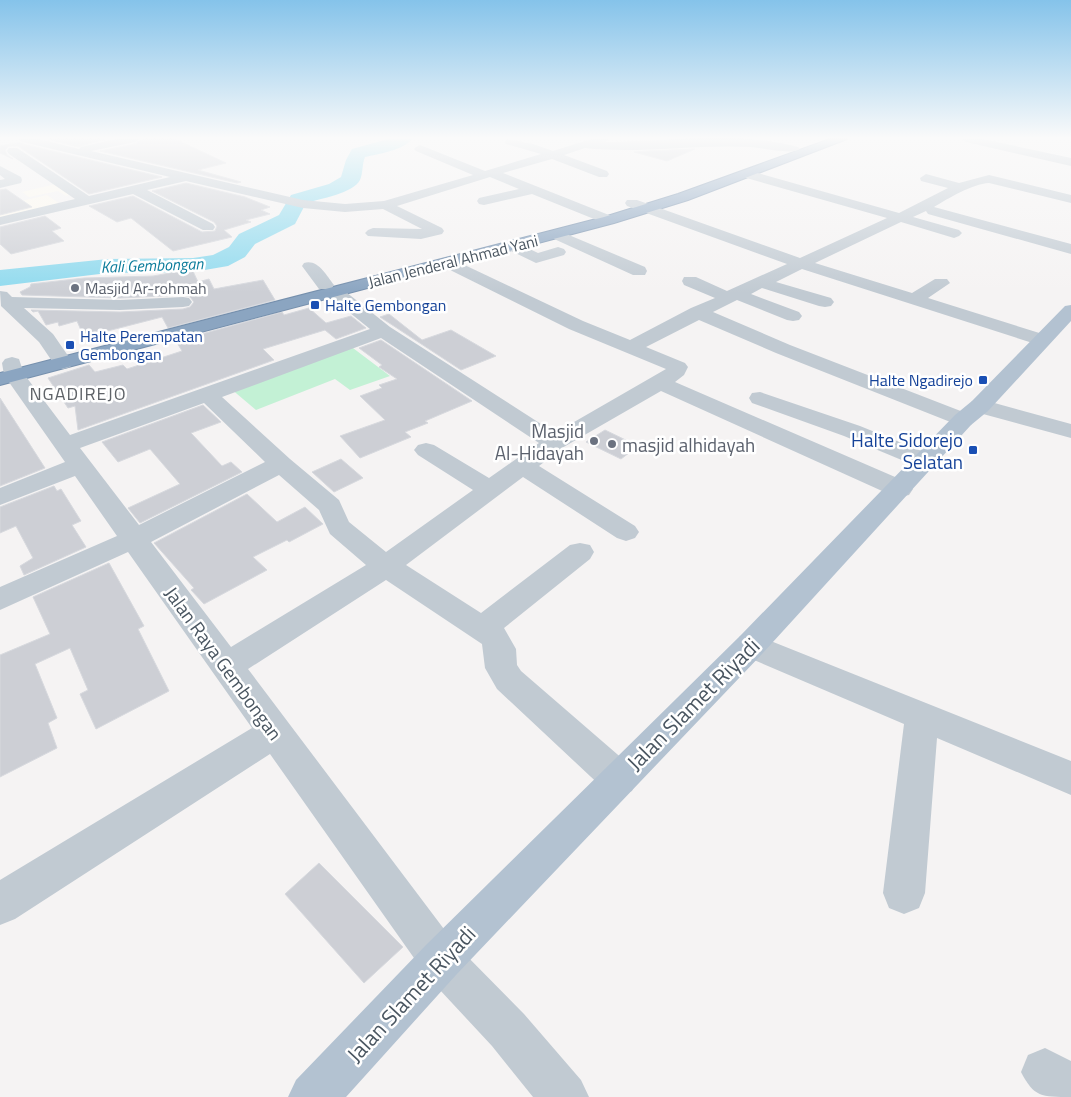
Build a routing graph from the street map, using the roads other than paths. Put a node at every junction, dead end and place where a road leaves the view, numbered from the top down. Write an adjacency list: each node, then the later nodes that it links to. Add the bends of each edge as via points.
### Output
1 (73, 190): 14 (street)
2 (129, 190): 14 (street)
3 (136, 190): 22 (street)
4 (252, 190): 16 (street, via 304,204 345,208)
5 (433, 190): 16 (street)
6 (532, 190): 15 (street); 20 (street)
7 (682, 190): 17 (highway, Jalan Jenderal Ahmad Yani)
8 (693, 190): 17 (highway, Jalan Jenderal Ahmad Yani)
9 (804, 190): 19 (street)
10 (957, 190): 18 (street)
11 (1036, 190): 13 (street)
12 (369, 192): 16 (street)
13 (1071, 198)
14 (86, 200): 21 (street)
15 (484, 201)
16 (389, 203): 23 (street, via 437,231)
17 (640, 206): 20 (highway, Jalan Jenderal Ahmad Yani); 29 (street)
18 (922, 207): 19 (street); 27 (street)
19 (899, 217): 24 (street); 29 (street)
20 (602, 218): 25 (highway, Jalan Jenderal Ahmad Yani); 36 (highway, Jalan Jenderal Ahmad Yani)
21 (0, 221)
22 (208, 227)
23 (373, 233)
24 (954, 233)
25 (557, 235): 26 (highway, Jalan Jenderal Ahmad Yani); 32 (street)
26 (513, 246): 28 (street, via 536,258); 30 (highway, Jalan Jenderal Ahmad Yani)
27 (1071, 249)
28 (558, 252)
29 (800, 262): 34 (street); 39 (street)
30 (448, 263): 36 (highway, Jalan Jenderal Ahmad Yani); 47 (street, via 568,321)
31 (310, 266): 36 (street)
32 (639, 271)
33 (690, 281): 37 (street)
34 (760, 282): 37 (street); 41 (street)
35 (941, 283): 39 (street)
36 (330, 288): 45 (street); 48 (highway, Jalan Jenderal Ahmad Yani)
37 (731, 295): 43 (street); 44 (street)
38 (4, 298): 40 (street, via 120,305); 48 (street, Jalan Raya Gembongan)
39 (913, 300): 46 (street)
40 (183, 302)
41 (825, 302)
42 (1071, 310): 46 (main road, Jalan Slamet Riyadi)
43 (697, 312): 47 (street); 52 (street, via 783,349)
44 (793, 316)
45 (383, 331): 50 (street); 54 (street)
46 (1042, 340): 52 (main road, Jalan Slamet Riyadi)
47 (631, 347): 49 (street, via 678,367)
48 (25, 359): 56 (street, Jalan Raya Gembongan)
49 (660, 384): 54 (street); 60 (street)
50 (207, 395): 56 (street); 58 (street)
51 (760, 398): 57 (street)
52 (972, 413): 53 (street); 57 (main road, Jalan Slamet Riyadi)
53 (1071, 431)
54 (554, 443): 59 (street)
55 (426, 450): 61 (street)
56 (72, 455): 62 (street); 64 (street, Jalan Raya Gembongan)
57 (925, 461): 60 (main road, Jalan Slamet Riyadi)
58 (281, 464): 64 (street); 66 (street, via 330,506 339,528)
59 (522, 466): 61 (street); 63 (street)
60 (900, 488): 69 (main road, Jalan Slamet Riyadi)
61 (490, 490): 66 (street)
62 (0, 497)
63 (626, 532)
64 (134, 539): 67 (street); 70 (street, Jalan Raya Gembongan)
65 (580, 552): 68 (street)
66 (386, 566): 68 (street); 70 (street)
67 (0, 599)
68 (483, 628): 74 (street, via 495,637 500,649 500,668 509,680)
69 (751, 646): 71 (street); 74 (main road, Jalan Slamet Riyadi)
70 (227, 666): 72 (street, Jalan Raya Gembongan)
71 (922, 717): 73 (street); 75 (street)
72 (275, 732): 76 (street); 77 (street, Jalan Raya Gembongan)
73 (1071, 778)
74 (618, 779): 77 (main road, Jalan Slamet Riyadi)
75 (904, 893)
76 (0, 904)
77 (442, 960): 78 (main road, Jalan Slamet Riyadi); 79 (street, Jalan Raya Gembongan, via 508,1030)
78 (313, 1097)
79 (564, 1097)

